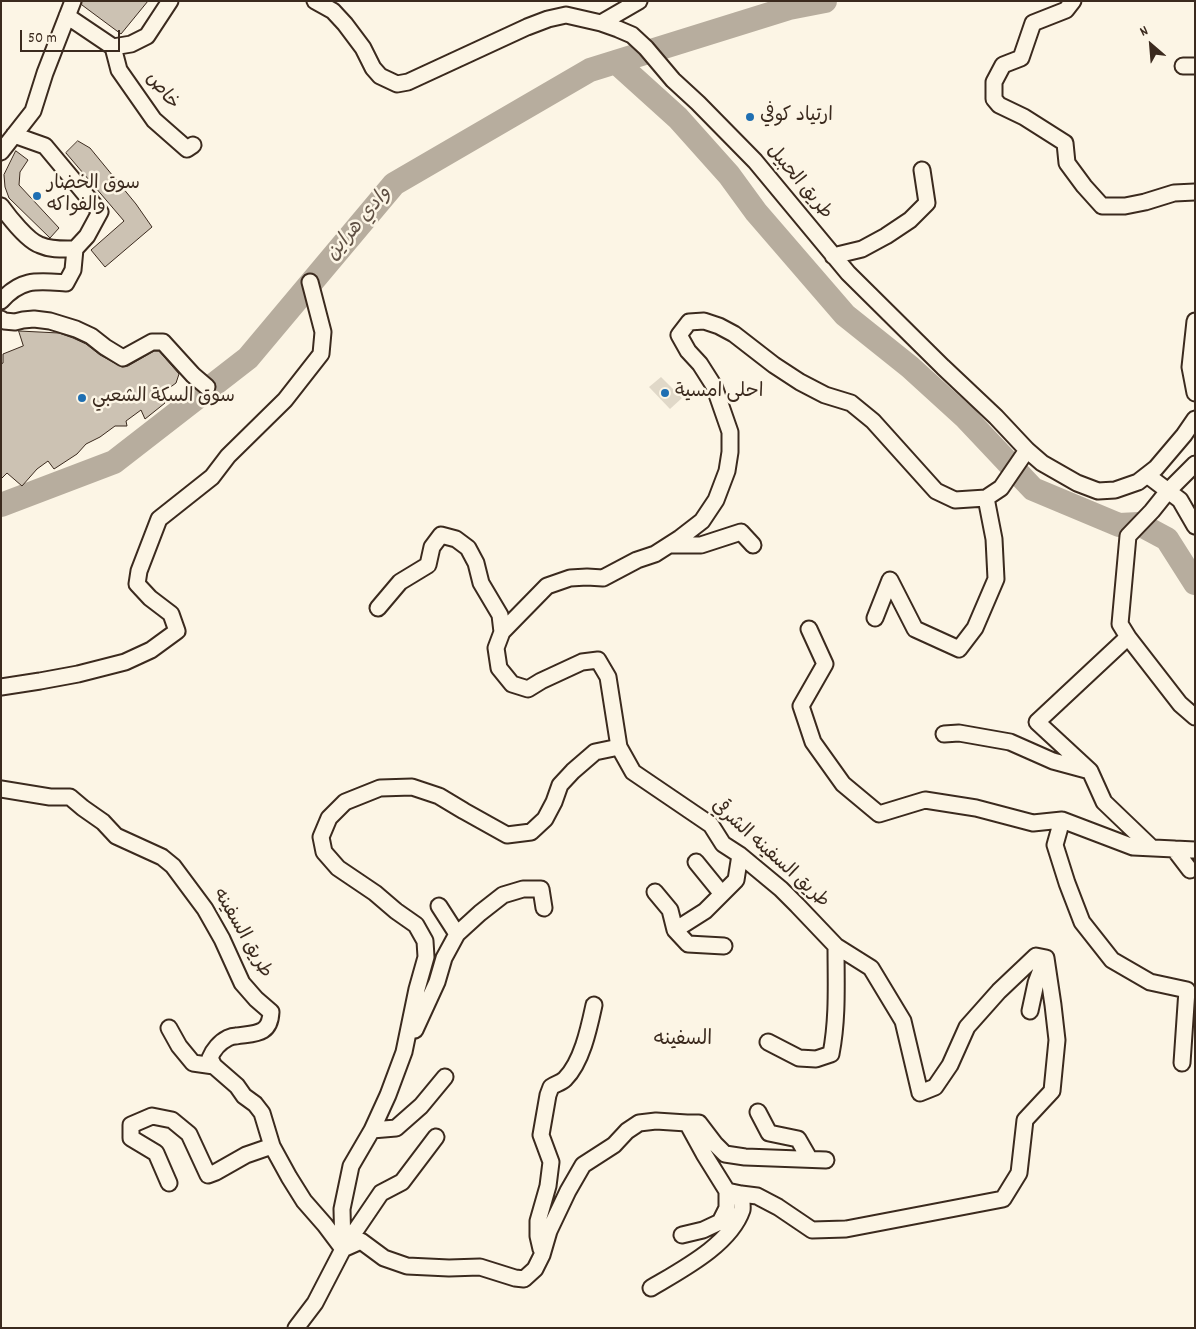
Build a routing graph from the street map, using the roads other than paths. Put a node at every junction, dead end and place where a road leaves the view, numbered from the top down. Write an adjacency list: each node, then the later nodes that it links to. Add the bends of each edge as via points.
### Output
1 (73, 1): 6 (street)
2 (170, 1): 8 (street, via 147,36 130,44)
3 (315, 1): 7 (street, طريق الحبيل, via 345,24 380,76 397,84 408,82 548,19 566,15)
4 (639, 1): 7 (street)
5 (1073, 1): 13 (street, via 1066,10 1033,23 1021,58 1003,65 994,82 994,99 1065,143 1067,163 1102,206 1125,206 1174,193)
6 (67, 16): 8 (street); 9 (street, via 33,110)
7 (601, 23): 16 (street, طريق الحبيل, via 632,36 646,48 673,80 755,161)
8 (113, 46): 10 (street, خاص, via 119,70 154,120 187,149)
9 (14, 135): 11 (street); 15 (street, via 45,146 100,212 88,236)
10 (193, 145)
11 (1, 152)
12 (922, 170): 16 (street, via 927,203 910,220 862,249)
13 (1195, 192)
14 (1, 206): 15 (street, via 39,245)
15 (75, 249): 18 (street, via 73,270 66,283 29,282)
16 (833, 256): 24 (street, طريق الحبيل)
17 (310, 282): 37 (street, via 323,332 321,354 285,400 228,456 212,477 159,519 139,571 136,584 171,614 177,631 151,650 125,662)
18 (1, 301)
19 (1, 320): 21 (street, via 34,319 76,329 123,358 152,342 163,342)
20 (1195, 321): 22 (street, via 1190,368)
21 (207, 387)
22 (1195, 393)
23 (1195, 419): 26 (street, طريق الحبيل)
24 (1027, 450): 26 (street, طريق الحبيل, via 1060,474 1098,491 1115,490 1138,482); 28 (street, via 1001,488)
25 (1195, 464): 27 (street)
26 (1147, 475): 27 (street)
27 (1168, 491): 29 (street, via 1180,500); 36 (street, via 1128,536 1120,624)
28 (986, 498): 30 (street, via 955,500 936,492 873,421 851,403 825,395 800,382 719,326 704,321 689,322 679,335 714,386 730,432 730,452 716,500 702,521); 33 (street, via 994,538 996,579 975,628 959,649 915,629 890,580)
29 (1195, 526)
30 (670, 545): 31 (street, via 701,545 741,532); 35 (street, via 603,578 570,578 547,586)
31 (753, 545)
32 (378, 608): 35 (street, via 400,582 428,564 432,548 441,535 456,539 468,548 481,583 500,615)
33 (875, 618)
34 (809, 629): 43 (street, via 825,664 801,706 813,742 843,784 879,814 925,800 976,808 1034,823)
35 (502, 632): 40 (street, طريق السفينه الشرقي, via 496,648 499,668 512,684 528,689 582,662 598,660 608,678)
36 (1128, 637): 38 (street, via 1180,704); 41 (street, via 1038,722)
37 (1, 687)
38 (1195, 717)
39 (944, 734): 41 (street, via 959,733 1010,742 1052,761)
40 (619, 747): 47 (street, طريق السفينه الشرقي, via 633,772 711,825 723,844); 63 (street, via 595,752 573,771 560,785 545,819 532,832 507,835 439,796 412,787 380,788 345,802 330,818 322,837 324,852 338,868 416,925 425,941 426,957)
41 (1090, 772): 44 (street, via 1104,802)
42 (1, 789): 65 (street, طريق السفينه, via 70,797 116,836 162,857 173,866 206,909 242,983 271,1012 270,1022 259,1034 229,1037 214,1050 210,1058)
43 (1062, 820): 44 (street, via 1133,847); 64 (street, via 1055,845 1082,922 1112,960 1150,982 1187,990)
44 (1152, 848): 45 (street)
45 (1174, 849): 46 (street); 49 (street)
46 (1195, 850)
47 (740, 855): 51 (street, via 736,880); 57 (street, طريق السفينه الشرقي, via 797,905)
48 (696, 862): 51 (street)
49 (1190, 870)
50 (655, 892): 54 (street, via 670,910)
51 (722, 894): 54 (street, via 705,911)
52 (439, 906): 55 (street)
53 (544, 908): 55 (street, via 542,889 523,888 503,895)
54 (675, 930): 56 (street, via 688,944)
55 (457, 934): 63 (street)
56 (724, 946)
57 (836, 946): 58 (street, طريق السفينه الشرقي, via 872,968 903,1021 920,1093 935,1087 950,1065 967,1027 999,991 1036,956); 62 (street, via 832,1054 816,1059 799,1058)
58 (1046, 958): 60 (street); 75 (street, via 1057,1040 1052,1091 1025,1120 1019,1173 1003,1199 846,1229 812,1230 757,1196)
59 (594, 1005): 78 (street, via 587,1038 573,1069 564,1080 551,1087 548,1095 541,1135 551,1162 538,1221)
60 (1030, 1011)
61 (169, 1028): 65 (street, via 193,1063)
62 (768, 1042)
63 (404, 1052): 69 (street)
64 (1182, 1063)
65 (214, 1066): 71 (street, via 262,1112)
66 (445, 1077): 69 (street, via 421,1106 396,1128)
67 (758, 1112): 72 (street, via 769,1133 798,1139)
68 (686, 1123): 72 (street, via 699,1123 726,1154); 75 (street, via 704,1154); 78 (street, via 640,1123 583,1165 549,1232)
69 (372, 1130): 77 (street, via 351,1166 342,1209)
70 (436, 1137): 77 (street, via 402,1182 381,1192)
71 (272, 1146): 74 (street, via 246,1155 208,1175 189,1134 172,1120 152,1116 132,1125 132,1138 156,1153); 77 (street, via 304,1201)
72 (810, 1158): 73 (street)
73 (826, 1160)
74 (169, 1183)
75 (734, 1192): 76 (street, via 720,1222); 79 (street, via 743,1208 732,1228 697,1261)
76 (682, 1235)
77 (343, 1249): 78 (street, via 362,1241 384,1258 407,1266 480,1267 524,1279 535,1269); 80 (street, via 315,1303)
78 (542, 1255)
79 (652, 1288)
80 (296, 1328)

